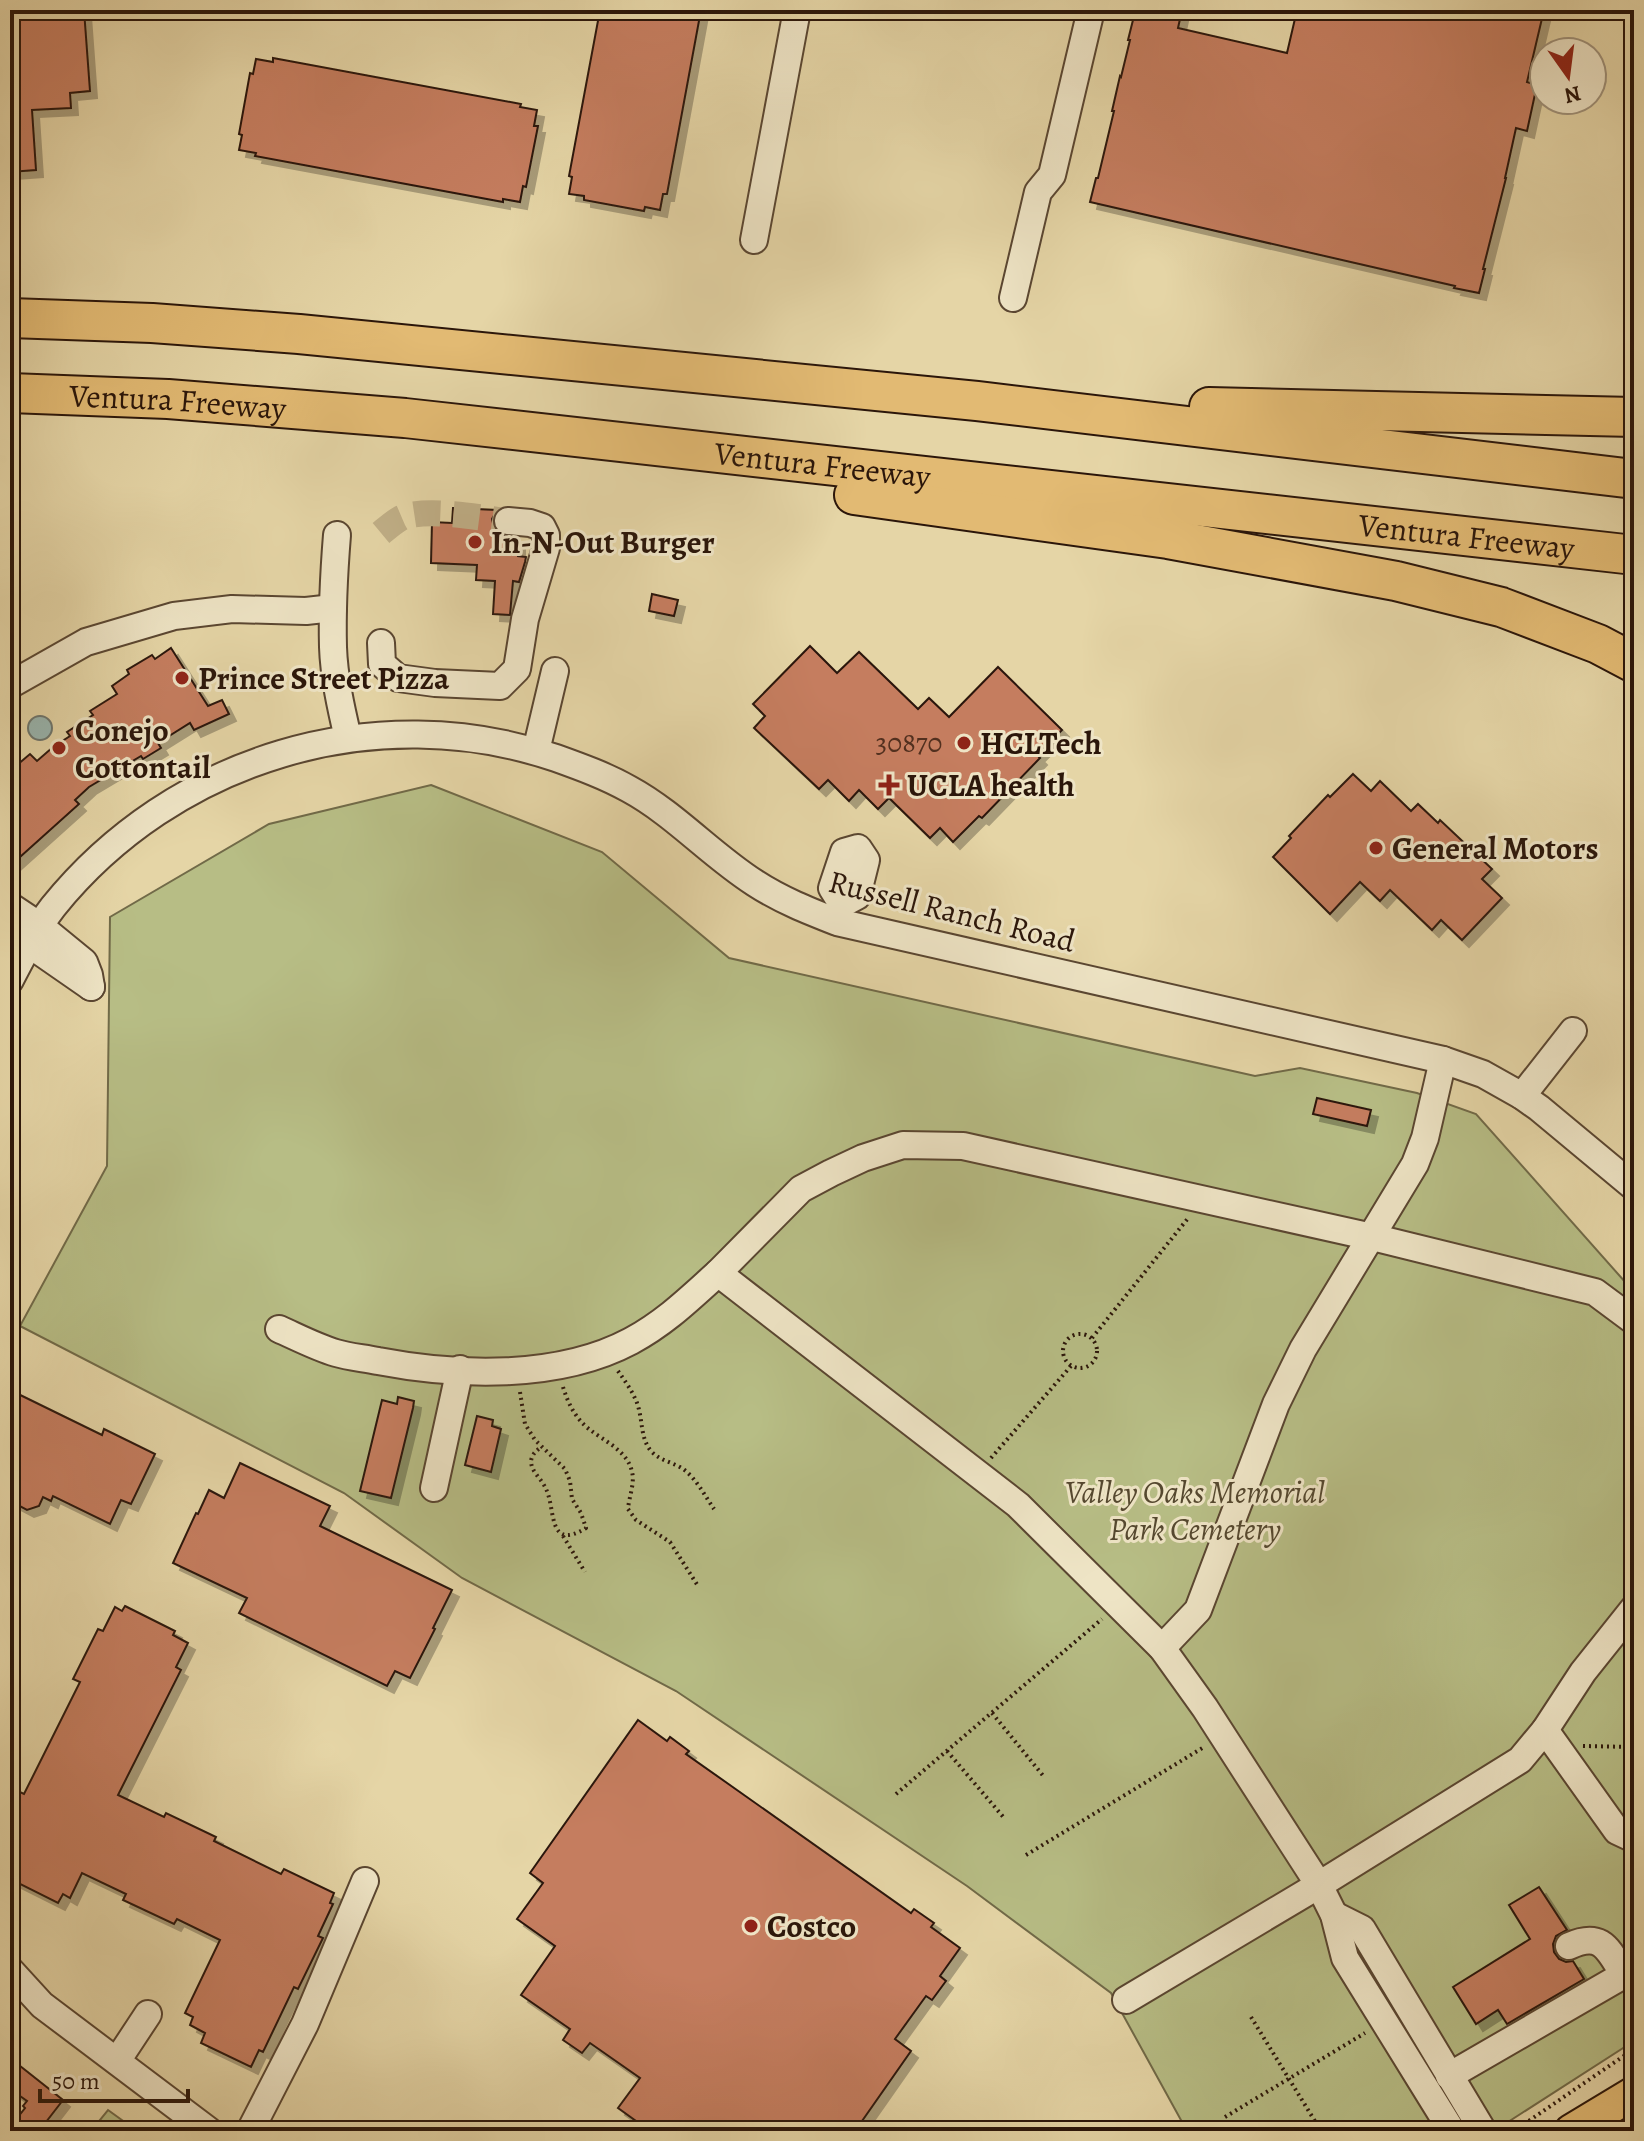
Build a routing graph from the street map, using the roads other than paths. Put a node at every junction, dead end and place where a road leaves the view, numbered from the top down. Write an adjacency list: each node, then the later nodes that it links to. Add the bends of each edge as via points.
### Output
1 (797, 10): 3 (street)
2 (1091, 10): 4 (street, via 1052,175 1038,192)
3 (754, 240)
4 (1013, 298)
5 (10, 318): 7 (highway, via 299,334)
6 (10, 393): 9 (highway, Ventura Freeway, via 405,418)
7 (977, 401): 8 (highway); 10 (highway)
8 (1634, 417)
9 (767, 460): 13 (highway, Ventura Freeway); 16 (highway, via 824,490 1168,539 1396,581 1501,607)
10 (1634, 479)
11 (508, 521): 15 (street, via 542,527 546,548 517,669 500,686 398,678 382,664)
12 (337, 535): 14 (street)
13 (1634, 555)
14 (333, 608): 18 (street, via 232,609 174,616 86,642); 19 (street, via 333,649)
15 (381, 643)
16 (1634, 663)
17 (555, 671): 20 (street)
18 (10, 685)
19 (348, 738): 20 (street, Russell Ranch Road, via 447,736); 24 (street, Russell Ranch Road, via 280,754 220,776 167,805 83,874)
20 (536, 751): 23 (street, Russell Ranch Road, via 629,788 754,882 796,906)
21 (859, 846): 23 (street, via 844,852 832,888)
22 (10, 906): 24 (street)
23 (840, 913): 27 (street, Russell Ranch Road)
24 (26, 935): 25 (street, Russell Ranch Road)
25 (10, 980)
26 (1573, 1031): 28 (street)
27 (1443, 1060): 28 (street, Russell Ranch Road); 30 (street, via 1415,1164)
28 (1522, 1096): 29 (street, Russell Ranch Road)
29 (1634, 1187)
30 (1372, 1237): 31 (street, via 963,1146 903,1145 801,1189); 32 (street, via 1595,1292); 37 (street, via 1303,1349 1276,1404 1198,1610)
31 (718, 1273): 34 (street, via 666,1320 596,1356 501,1372); 37 (street, via 1018,1505)
32 (1634, 1321)
33 (279, 1329): 34 (street, via 336,1353 410,1367)
34 (460, 1369): 35 (street)
35 (434, 1488)
36 (1634, 1608): 38 (street, via 1583,1672)
37 (1162, 1648): 41 (street)
38 (1551, 1738): 39 (street, via 1617,1831); 41 (street)
39 (1634, 1839)
40 (365, 1881): 52 (street, via 305,2024)
41 (1319, 1885): 42 (street); 46 (street)
42 (1334, 1915): 49 (street, via 1362,1929); 53 (street, via 1345,1958)
43 (1569, 1946): 44 (street, via 1595,1940)
44 (1629, 1972): 49 (street)
45 (13, 1978): 48 (street)
46 (1126, 2000)
47 (148, 2014): 48 (street)
48 (117, 2061): 51 (street)
49 (1449, 2076): 54 (street)
50 (1634, 2093): 55 (main road)
51 (209, 2131)
52 (250, 2131)
53 (1452, 2131)
54 (1483, 2131)
55 (1571, 2131)

